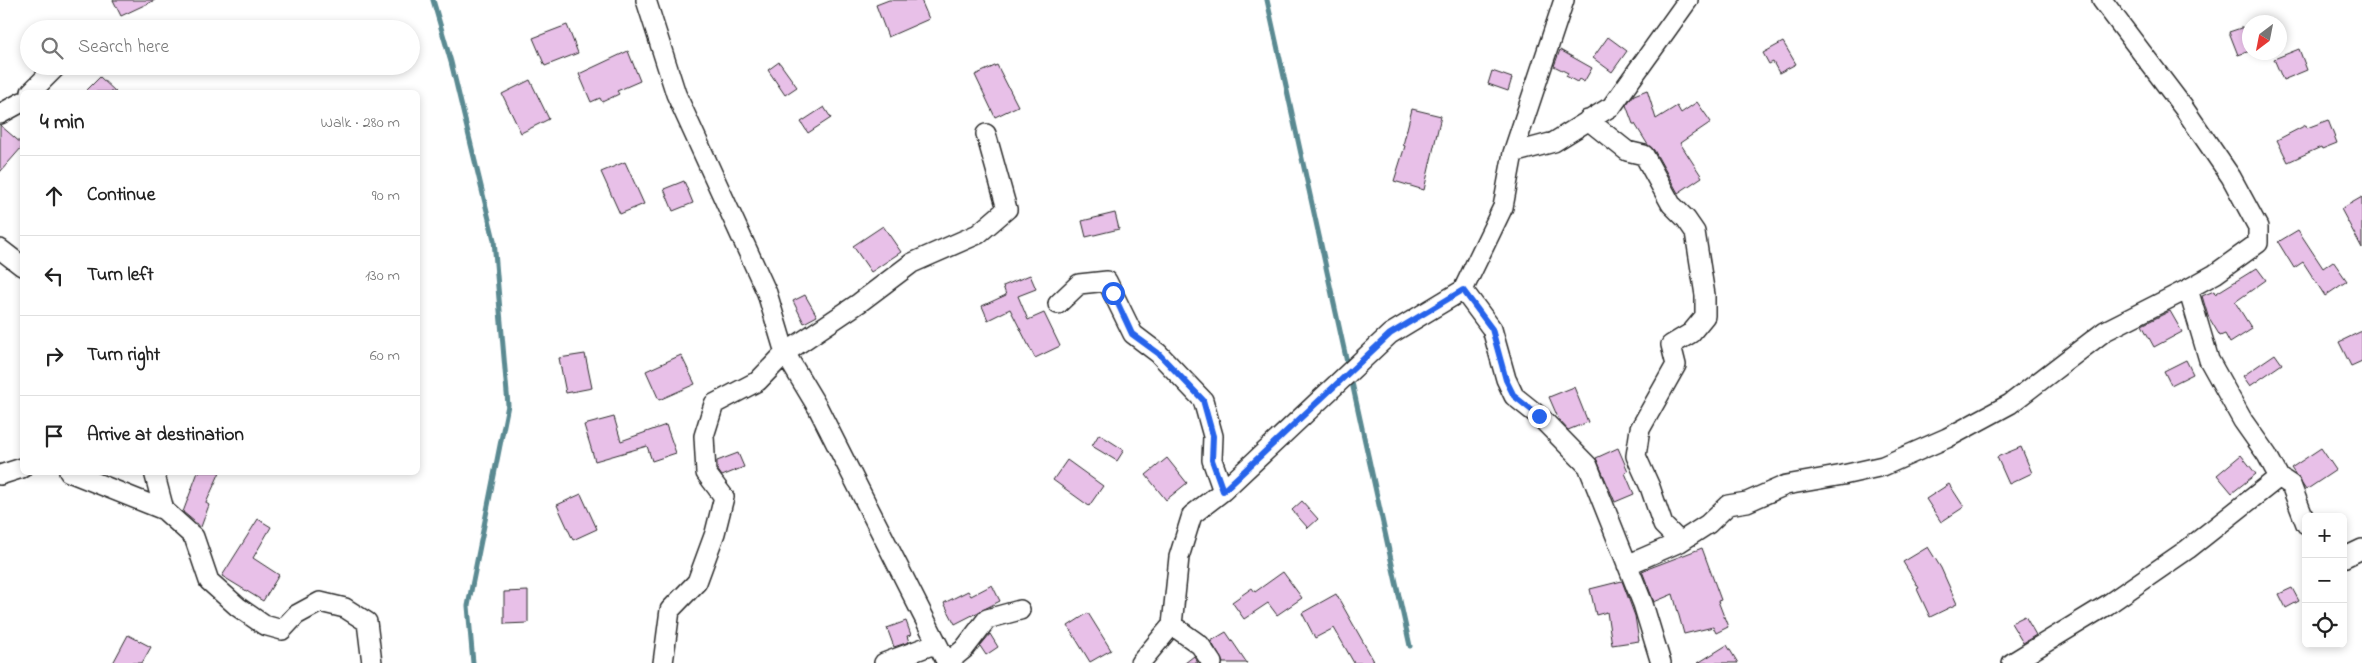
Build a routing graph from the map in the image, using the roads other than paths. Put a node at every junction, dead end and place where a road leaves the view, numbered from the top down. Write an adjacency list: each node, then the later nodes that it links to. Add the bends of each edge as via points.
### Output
1 (646, 0): 17 (street, via 676,94 767,293)
2 (1564, 0): 11 (street)
3 (1688, 0): 9 (street, via 1612,106)
4 (2102, 0): 14 (street, via 2232,177 2258,227 2258,243)
5 (48, 75): 6 (street)
6 (33, 90)
7 (20, 103): 8 (street)
8 (0, 114)
9 (1588, 120): 11 (street, via 1554,142); 26 (street, via 1627,151 1644,155 1671,204 1695,232 1705,316 1691,333 1671,345 1676,365 1640,429 1636,456 1663,525)
10 (986, 134): 17 (street, via 1007,209 978,234 912,264)
11 (1513, 153): 15 (street, via 1503,207)
12 (0, 249): 13 (street)
13 (20, 264)
14 (2188, 289): 22 (street, via 2209,360); 26 (street, via 2105,330 2010,404 1947,438 1883,466 1786,485 1747,502 1728,505 1708,524)
15 (1463, 290): 23 (street, via 1390,334); 29 (street, via 1492,329 1506,380 1514,396 1539,416 1588,466)
16 (1058, 304): 23 (street, via 1079,284 1107,281 1132,334 1158,353 1203,400 1213,436 1212,460)
17 (785, 352): 32 (street, via 818,408); 34 (street, via 758,381 714,404 704,436 706,473 724,497 697,582 670,610)
18 (20, 469): 21 (street)
19 (76, 475): 24 (street)
20 (155, 475): 24 (street)
21 (0, 476)
22 (2279, 477): 25 (street, via 2291,485); 40 (street, via 2188,549 2107,605)
23 (1223, 491): 31 (street, via 1192,515 1179,557)
24 (164, 510): 33 (street, via 194,537 209,581 238,607 264,625 282,630 296,615 320,602 345,608 367,622)
25 (2302, 514)
26 (1680, 542): 29 (street)
27 (2362, 549): 28 (street)
28 (2347, 556)
29 (1627, 565): 39 (street)
30 (1020, 610): 36 (street, via 987,619 964,649)
31 (1172, 625): 37 (street); 38 (street, via 1200,645)
32 (937, 643): 35 (street); 36 (street)
33 (372, 663)
34 (663, 663)
35 (884, 663)
36 (947, 663)
37 (1140, 663)
38 (1212, 663)
39 (1661, 663)
40 (2012, 663)

